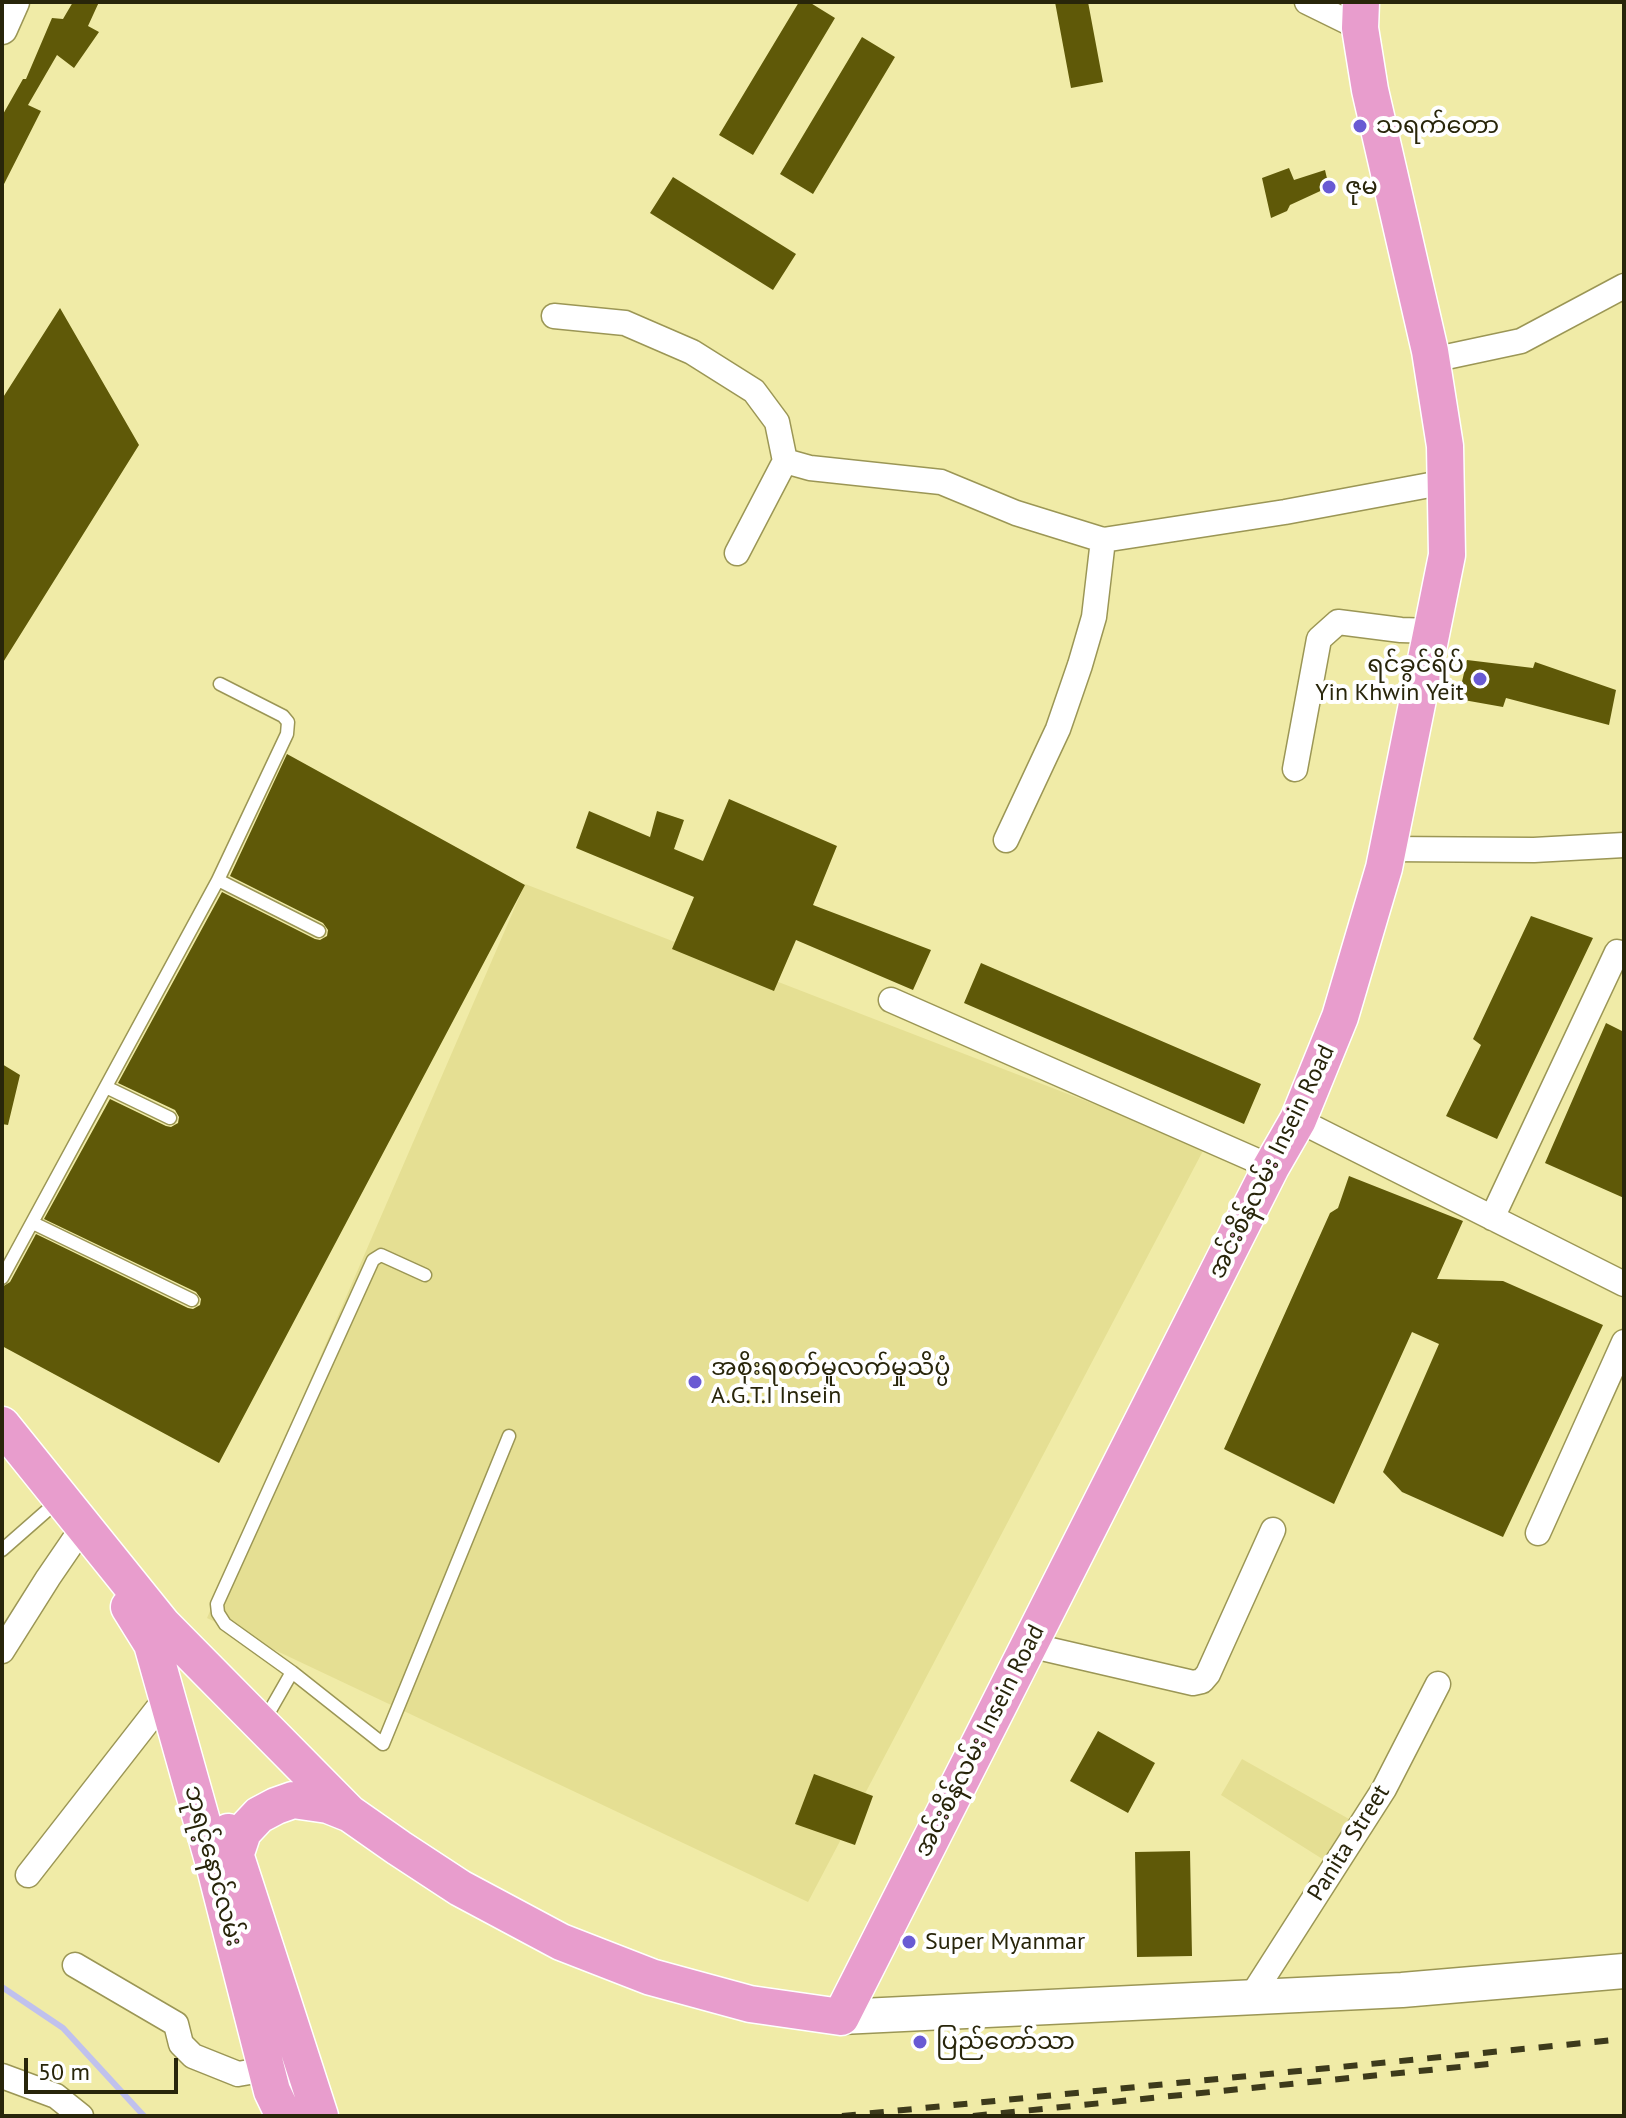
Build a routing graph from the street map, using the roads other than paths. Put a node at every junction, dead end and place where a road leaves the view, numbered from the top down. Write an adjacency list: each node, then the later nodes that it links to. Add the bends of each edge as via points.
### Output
1 (14, 2): 4 (street)
2 (1307, 2): 3 (street)
3 (1360, 15): 7 (main road, အင်းစိန်လမ်း Insein Road, via 1370,90)
4 (2, 29)
5 (1624, 286): 7 (street, via 1521,341)
6 (554, 316): 8 (street, via 625,323 704,360 754,391 777,422)
7 (1432, 360): 9 (main road, အင်းစိန်လမ်း Insein Road)
8 (785, 461): 10 (street, via 941,482); 11 (street)
9 (1446, 482): 10 (street); 12 (main road, အင်းစိန်လမ်း Insein Road, via 1447,555)
10 (1103, 540): 15 (street, via 1094,617 1080,665 1058,729)
11 (737, 553)
12 (1432, 631): 14 (street, via 1338,622 1319,639); 17 (main road, အင်းစိန်လမ်း Insein Road)
13 (220, 684): 18 (lane, via 288,722)
14 (1295, 769)
15 (1006, 840)
16 (1624, 845): 17 (street)
17 (1387, 849): 24 (main road, အင်းစိန်လမ်း Insein Road, via 1340,1017)
18 (218, 880): 19 (lane); 22 (lane)
19 (319, 931)
20 (1624, 954): 26 (street, via 1617,952)
21 (891, 1000): 25 (street)
22 (106, 1087): 23 (lane); 27 (lane)
23 (170, 1118)
24 (1298, 1120): 25 (main road, အင်းစိန်လမ်း Insein Road); 26 (street)
25 (1271, 1167): 42 (main road, အင်းစိန်လမ်း Insein Road)
26 (1492, 1218): 30 (street)
27 (33, 1223): 29 (lane); 31 (lane)
28 (425, 1275): 44 (lane, via 381,1255 373,1260 217,1604 225,1624)
29 (2, 1278)
30 (1624, 1284)
31 (192, 1300)
32 (1624, 1342): 38 (street)
33 (2, 1425): 36 (main road)
34 (509, 1436): 44 (lane, via 383,1744)
35 (2, 1455): 36 (main road)
36 (56, 1504): 39 (main road); 40 (lane)
37 (1273, 1530): 42 (street, via 1202,1681)
38 (1538, 1533)
39 (81, 1535): 41 (main road); 43 (street)
40 (2, 1550)
41 (151, 1622): 46 (main road, ဘုရင့်နောင်လမ်း); 47 (main road); 49 (main road, ဘုရင့်နောင်လမ်း)
42 (1029, 1645): 54 (main road, အင်းစိန်လမ်း Insein Road)
43 (2, 1651)
44 (292, 1672): 47 (lane)
45 (1438, 1684): 53 (street, Panita Street, via 1384,1789)
46 (166, 1698): 50 (street); 55 (main road, ဘုရင့်နောင်လမ်း)
47 (263, 1724): 48 (main road)
48 (349, 1813): 49 (main road, via 307,1801 276,1806 243,1832); 54 (main road, via 460,1888 561,1942 702,1992)
49 (235, 1856): 59 (main road, ဘုရင့်နောင်လမ်း)
50 (28, 1875)
51 (75, 1965): 55 (street, via 176,2024 181,2044 193,2056 238,2074)
52 (1624, 1971): 53 (main road)
53 (1251, 1997): 54 (main road)
54 (841, 2017)
55 (267, 2069): 58 (main road, ဘုရင့်နောင်လမ်း)
56 (2, 2076): 57 (street, via 56,2096)
57 (81, 2116)
58 (284, 2116)
59 (320, 2116)

